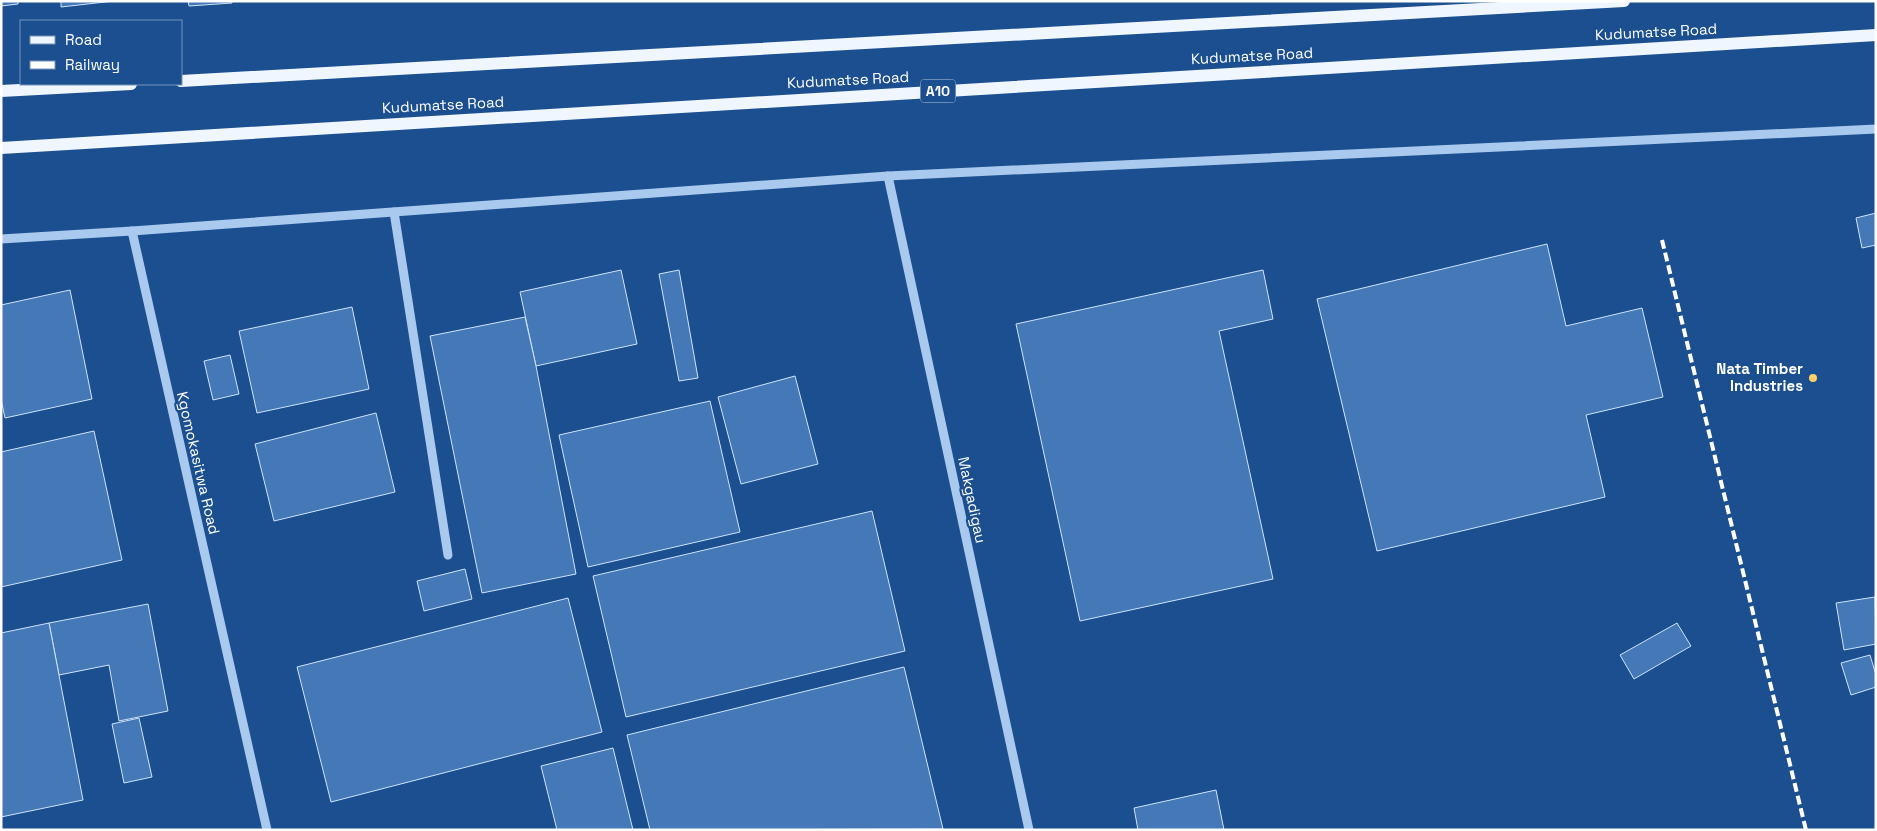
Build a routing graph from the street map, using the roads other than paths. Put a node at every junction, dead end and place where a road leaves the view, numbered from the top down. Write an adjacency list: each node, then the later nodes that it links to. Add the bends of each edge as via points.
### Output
1 (1624, 1): 3 (main road)
2 (1876, 35): 7 (main road, Kudumatse Road / A10)
3 (182, 81)
4 (112, 85): 5 (main road)
5 (1, 91)
6 (1876, 130): 8 (street)
7 (1, 148)
8 (888, 176): 9 (street); 14 (street, Makgadigau)
9 (394, 212): 10 (street); 12 (street)
10 (132, 231): 11 (street); 13 (street, Kgomokasitwa Road)
11 (1, 239)
12 (448, 555)
13 (266, 830)
14 (1029, 830)

